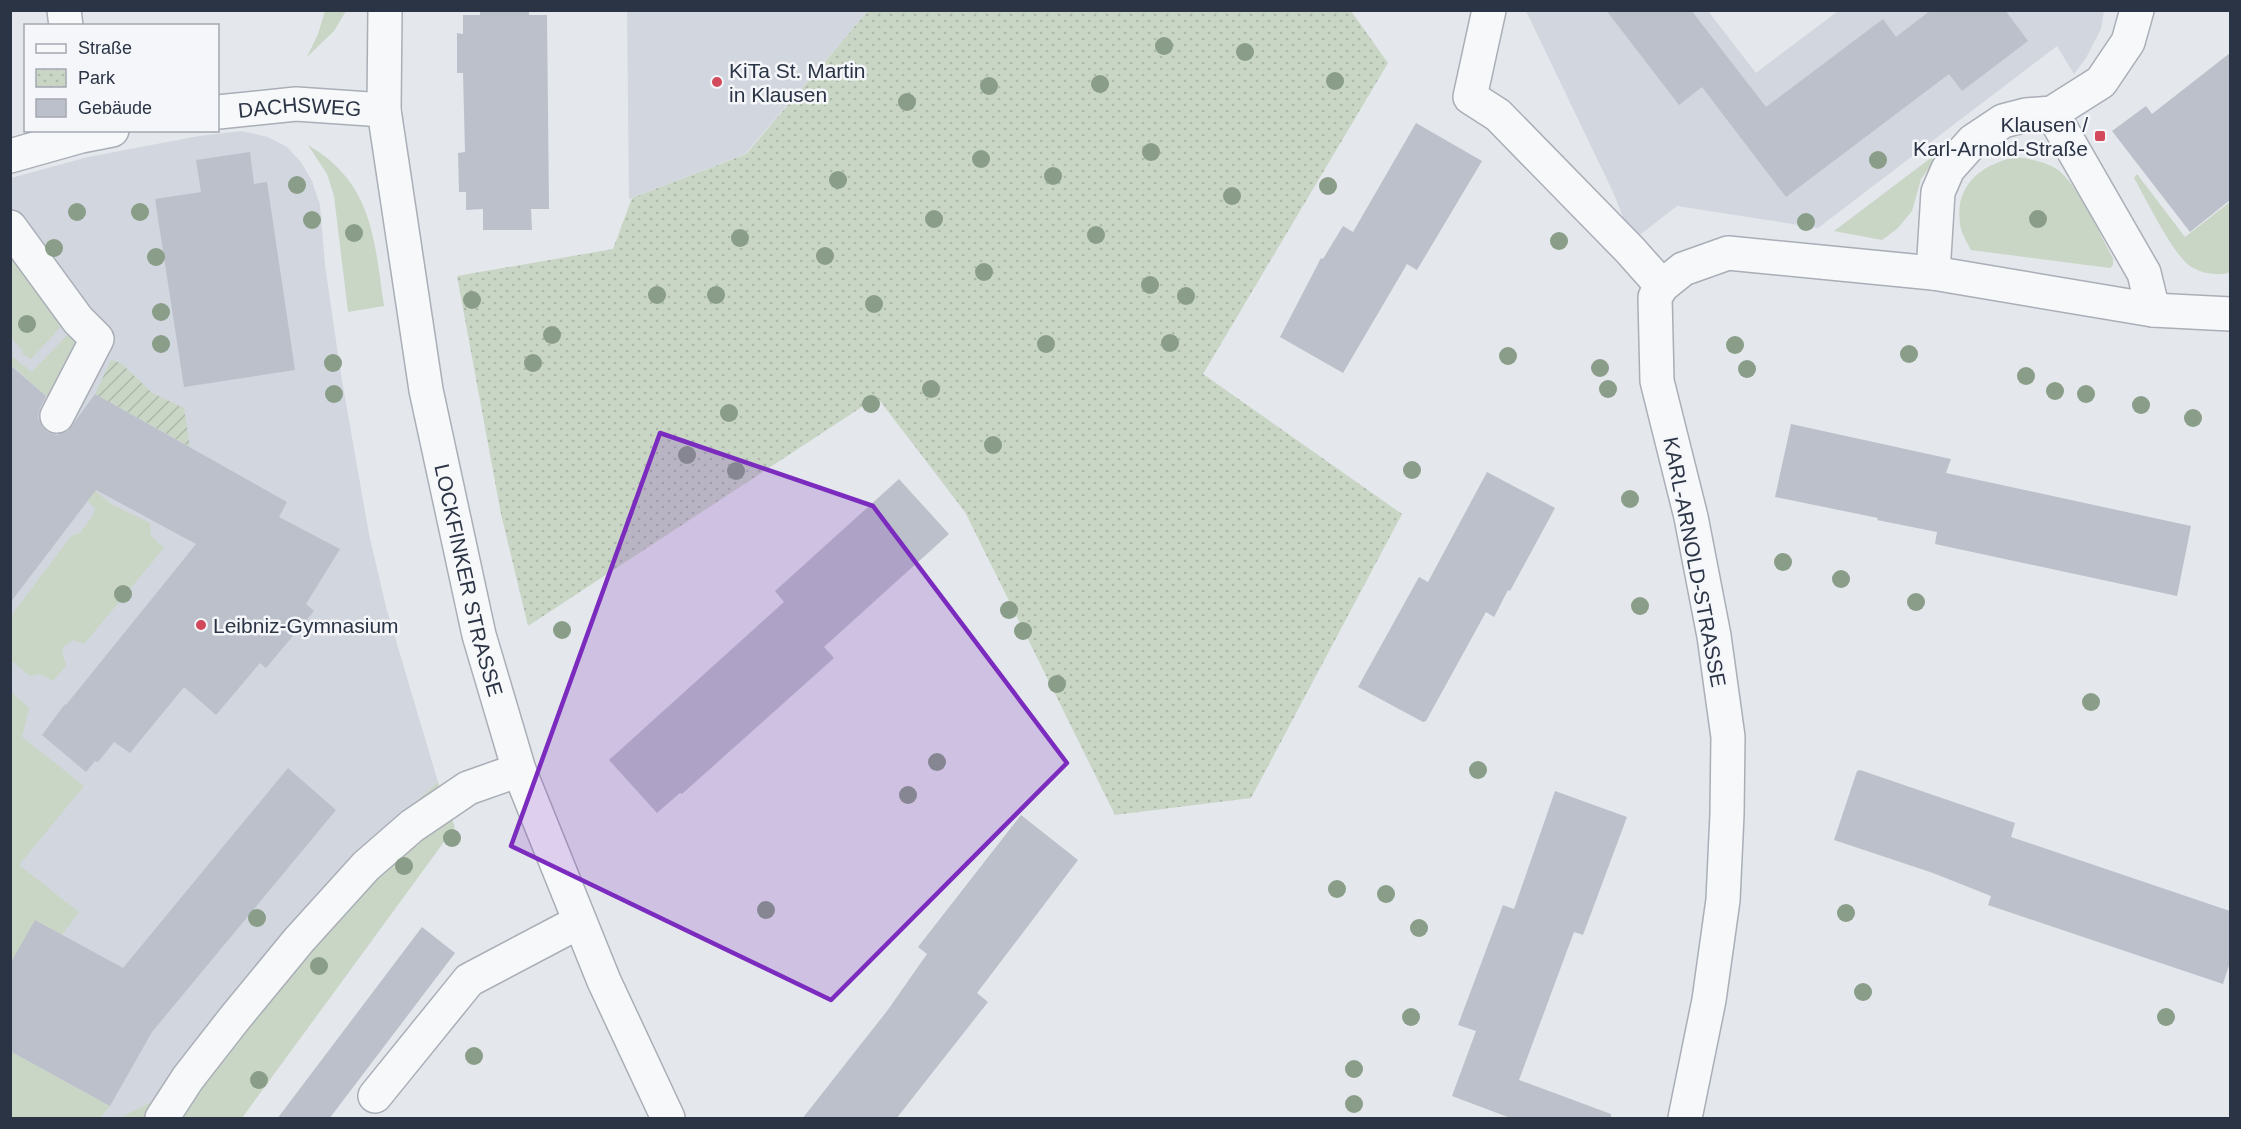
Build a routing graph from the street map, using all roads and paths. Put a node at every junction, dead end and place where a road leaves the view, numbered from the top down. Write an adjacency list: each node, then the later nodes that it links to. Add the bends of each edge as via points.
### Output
1 (385, 10): 4 (street, LOCKFINKER STRASSE)
2 (1489, 10): 11 (street, via 1470,97 1498,115)
3 (2137, 10): 6 (street, via 2128,42 2102,82)
4 (384, 110): 5 (street, DACHSWEG, via 296,104); 15 (street, LOCKFINKER STRASSE, via 433,426 479,635)
5 (219, 112)
6 (2052, 113): 10 (street, via 2003,121 1973,141 1948,169 1938,192); 12 (street, via 2144,273)
7 (91, 132): 8 (street)
8 (10, 156)
9 (10, 227): 14 (street, via 78,320 97,339)
10 (1933, 273): 11 (street, via 1728,254 1683,269); 12 (street)
11 (1662, 286): 20 (street, KARL-ARNOLD-STRASSE, via 1655,297 1657,381 1695,538 1728,737 1723,900 1709,1000)
12 (2153, 310): 13 (street)
13 (2230, 314)
14 (57, 416)
15 (519, 770): 16 (street, LOCKFINKER STRASSE); 18 (street, via 468,788 412,826 366,866 234,1019)
16 (579, 922): 17 (street, via 469,980); 19 (street, LOCKFINKER STRASSE)
17 (375, 1096)
18 (162, 1119)
19 (668, 1119)
20 (1685, 1119)

